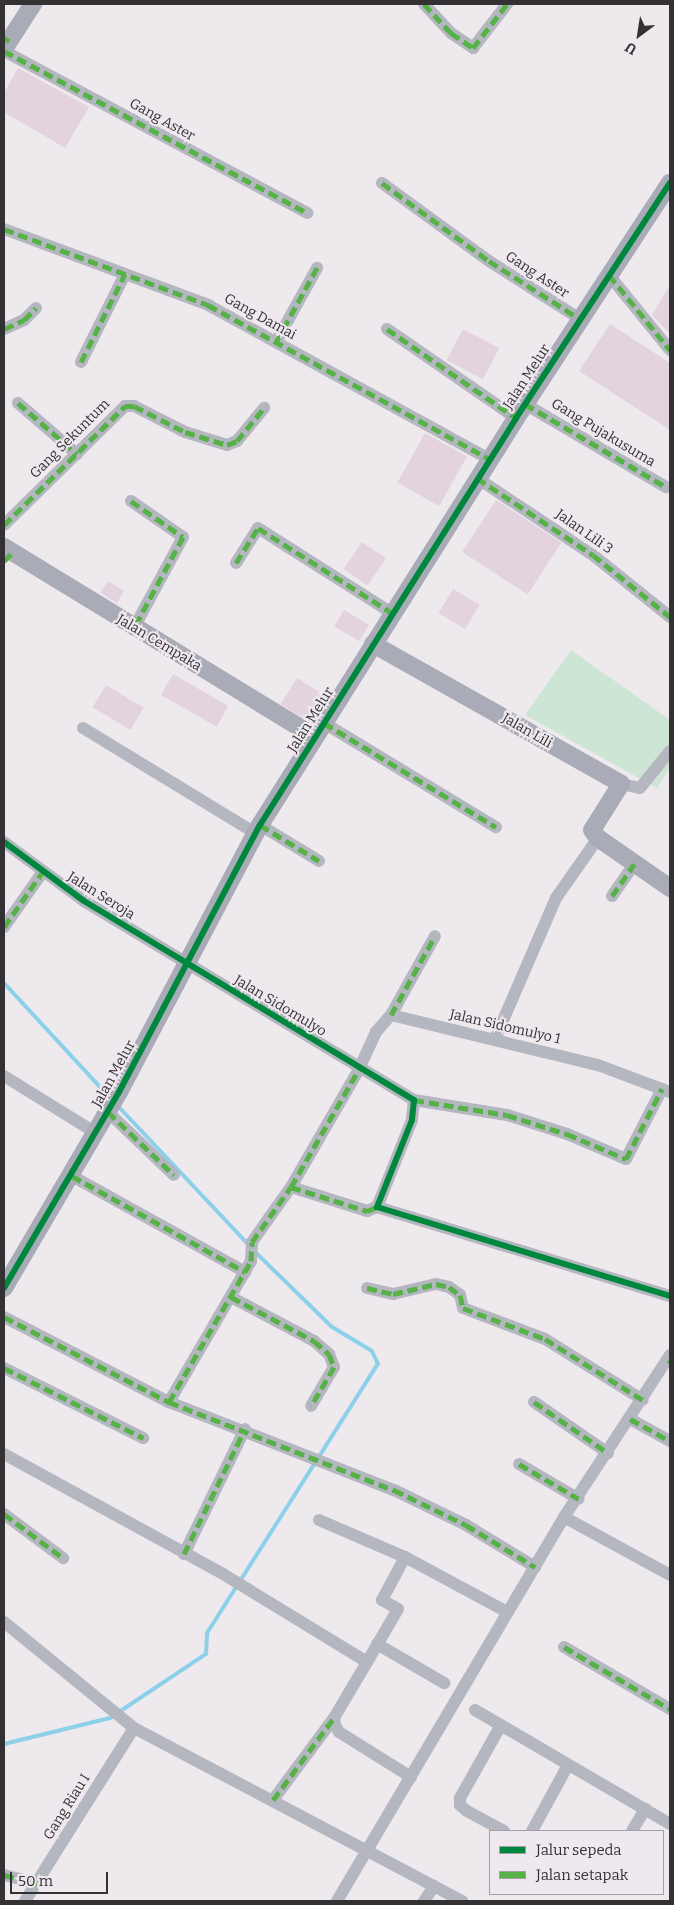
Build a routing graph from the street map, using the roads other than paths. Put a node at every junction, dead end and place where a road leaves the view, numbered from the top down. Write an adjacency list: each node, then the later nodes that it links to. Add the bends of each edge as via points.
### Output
1 (33, 4): 4 (street)
2 (424, 4): 3 (street, via 458,39 473,48 481,43)
3 (506, 4)
4 (5, 45): 7 (street, Gang Aster)
5 (382, 183): 13 (street, Gang Aster, via 497,266)
6 (670, 183): 11 (street, Jalan Melur)
7 (307, 213)
8 (4, 229): 10 (street, Gang Damai)
9 (318, 268): 16 (street)
10 (125, 274): 16 (street, Gang Damai, via 208,305); 18 (street)
11 (609, 275): 13 (street, Jalan Melur); 17 (street)
12 (36, 308): 14 (street, via 24,320)
13 (580, 318): 21 (street, Jalan Melur)
14 (4, 329)
15 (387, 329): 21 (street, Gang Pujakusuma)
16 (276, 342): 23 (street, Gang Damai)
17 (670, 350)
18 (81, 362)
19 (18, 403): 22 (street)
20 (264, 408): 22 (street, Gang Sekuntum, via 228,446 185,432 129,404)
21 (520, 411): 23 (street, Jalan Melur); 25 (street, Gang Pujakusuma)
22 (78, 454): 27 (street, Gang Sekuntum)
23 (489, 459): 24 (street, Jalan Melur)
24 (477, 478): 30 (street, Jalan Melur); 31 (street, Jalan Lili 3, via 593,555)
25 (666, 487)
26 (131, 501): 32 (street, via 183,537)
27 (4, 525)
28 (7, 554): 32 (street, Jalan Cempaka)
29 (236, 563): 30 (street, via 258,528)
30 (392, 613): 33 (street, Jalan Melur)
31 (670, 617)
32 (134, 628): 35 (street, Jalan Cempaka)
33 (374, 644): 35 (street, Jalan Melur); 37 (street, Jalan Lili)
34 (83, 728): 39 (street)
35 (319, 730): 38 (street); 39 (street, Jalan Melur)
36 (670, 751): 37 (street, Jalan Lili, via 640,788)
37 (620, 784): 40 (street, via 592,830)
38 (496, 826)
39 (258, 829): 42 (street); 49 (street, Jalan Melur)
40 (598, 838): 43 (street); 51 (street, via 556,898)
41 (4, 842): 44 (street, Jalan Seroja)
42 (319, 861)
43 (634, 864): 45 (street); 46 (street)
44 (42, 873): 47 (street); 49 (street, Jalan Seroja)
45 (670, 888)
46 (612, 896)
47 (4, 928)
48 (435, 936): 50 (street)
49 (188, 965): 52 (street, Jalan Sidomulyo); 56 (street, Jalan Melur)
50 (391, 1015): 51 (street, Jalan Sidomulyo 1); 52 (street, via 376,1032)
51 (495, 1039): 54 (street, Jalan Sidomulyo 1, via 598,1065)
52 (359, 1069): 55 (street, Jalan Sidomulyo); 60 (street)
53 (4, 1076): 57 (street)
54 (666, 1090): 55 (street, via 626,1159 567,1134 506,1115)
55 (414, 1100): 61 (street, via 412,1120)
56 (113, 1104): 57 (street, Jalan Melur); 58 (street)
57 (96, 1132): 59 (street, Jalan Melur)
58 (174, 1174)
59 (72, 1176): 62 (street); 63 (street, Jalan Melur)
60 (291, 1187): 61 (street, via 367,1211); 62 (street, via 252,1242)
61 (377, 1207): 65 (street)
62 (248, 1266): 66 (street)
63 (4, 1288)
64 (367, 1288): 70 (street, via 393,1294 436,1284 449,1286 460,1295 463,1308 545,1339)
65 (670, 1296)
66 (231, 1297): 71 (street); 73 (street, via 330,1354 334,1367)
67 (4, 1317): 71 (street)
68 (670, 1359): 70 (street)
69 (4, 1368): 76 (street)
70 (643, 1400): 74 (street)
71 (169, 1402): 75 (street)
72 (534, 1402): 78 (street)
73 (311, 1406)
74 (630, 1419): 77 (street); 78 (street)
75 (245, 1429): 85 (street); 88 (street, via 439,1511)
76 (143, 1438)
77 (670, 1441)
78 (608, 1453): 81 (street)
79 (4, 1454): 85 (street)
80 (519, 1464): 81 (street)
81 (580, 1499): 83 (street)
82 (4, 1514): 87 (street)
83 (564, 1517): 88 (street); 89 (street)
84 (319, 1520): 86 (street)
85 (184, 1554): 94 (street, via 251,1590)
86 (405, 1557): 90 (street); 92 (street, via 382,1600 398,1609)
87 (63, 1558)
88 (535, 1566): 90 (street)
89 (670, 1575)
90 (507, 1612): 102 (street)
91 (4, 1622): 100 (street)
92 (377, 1644): 94 (street); 95 (street)
93 (564, 1647): 96 (street)
94 (367, 1662): 98 (street)
95 (444, 1684)
96 (670, 1709)
97 (475, 1710): 99 (street)
98 (334, 1718): 102 (street, via 339,1732); 103 (street)
99 (500, 1725): 101 (street); 106 (street, via 460,1798 460,1805)
100 (134, 1728): 103 (street); 111 (street, Gang Riau I)
101 (568, 1765): 104 (street); 107 (street)
102 (410, 1777): 109 (street)
103 (272, 1800): 109 (street)
104 (645, 1809): 105 (street); 108 (street)
105 (670, 1824)
106 (502, 1830)
107 (533, 1830)
108 (633, 1830)
109 (368, 1850): 112 (street); 114 (street)
110 (4, 1875): 111 (street)
111 (37, 1883): 113 (street, Gang Riau I)
112 (434, 1886): 115 (street); 116 (street)
113 (25, 1901)
114 (337, 1901)
115 (424, 1901)
116 (462, 1901)

